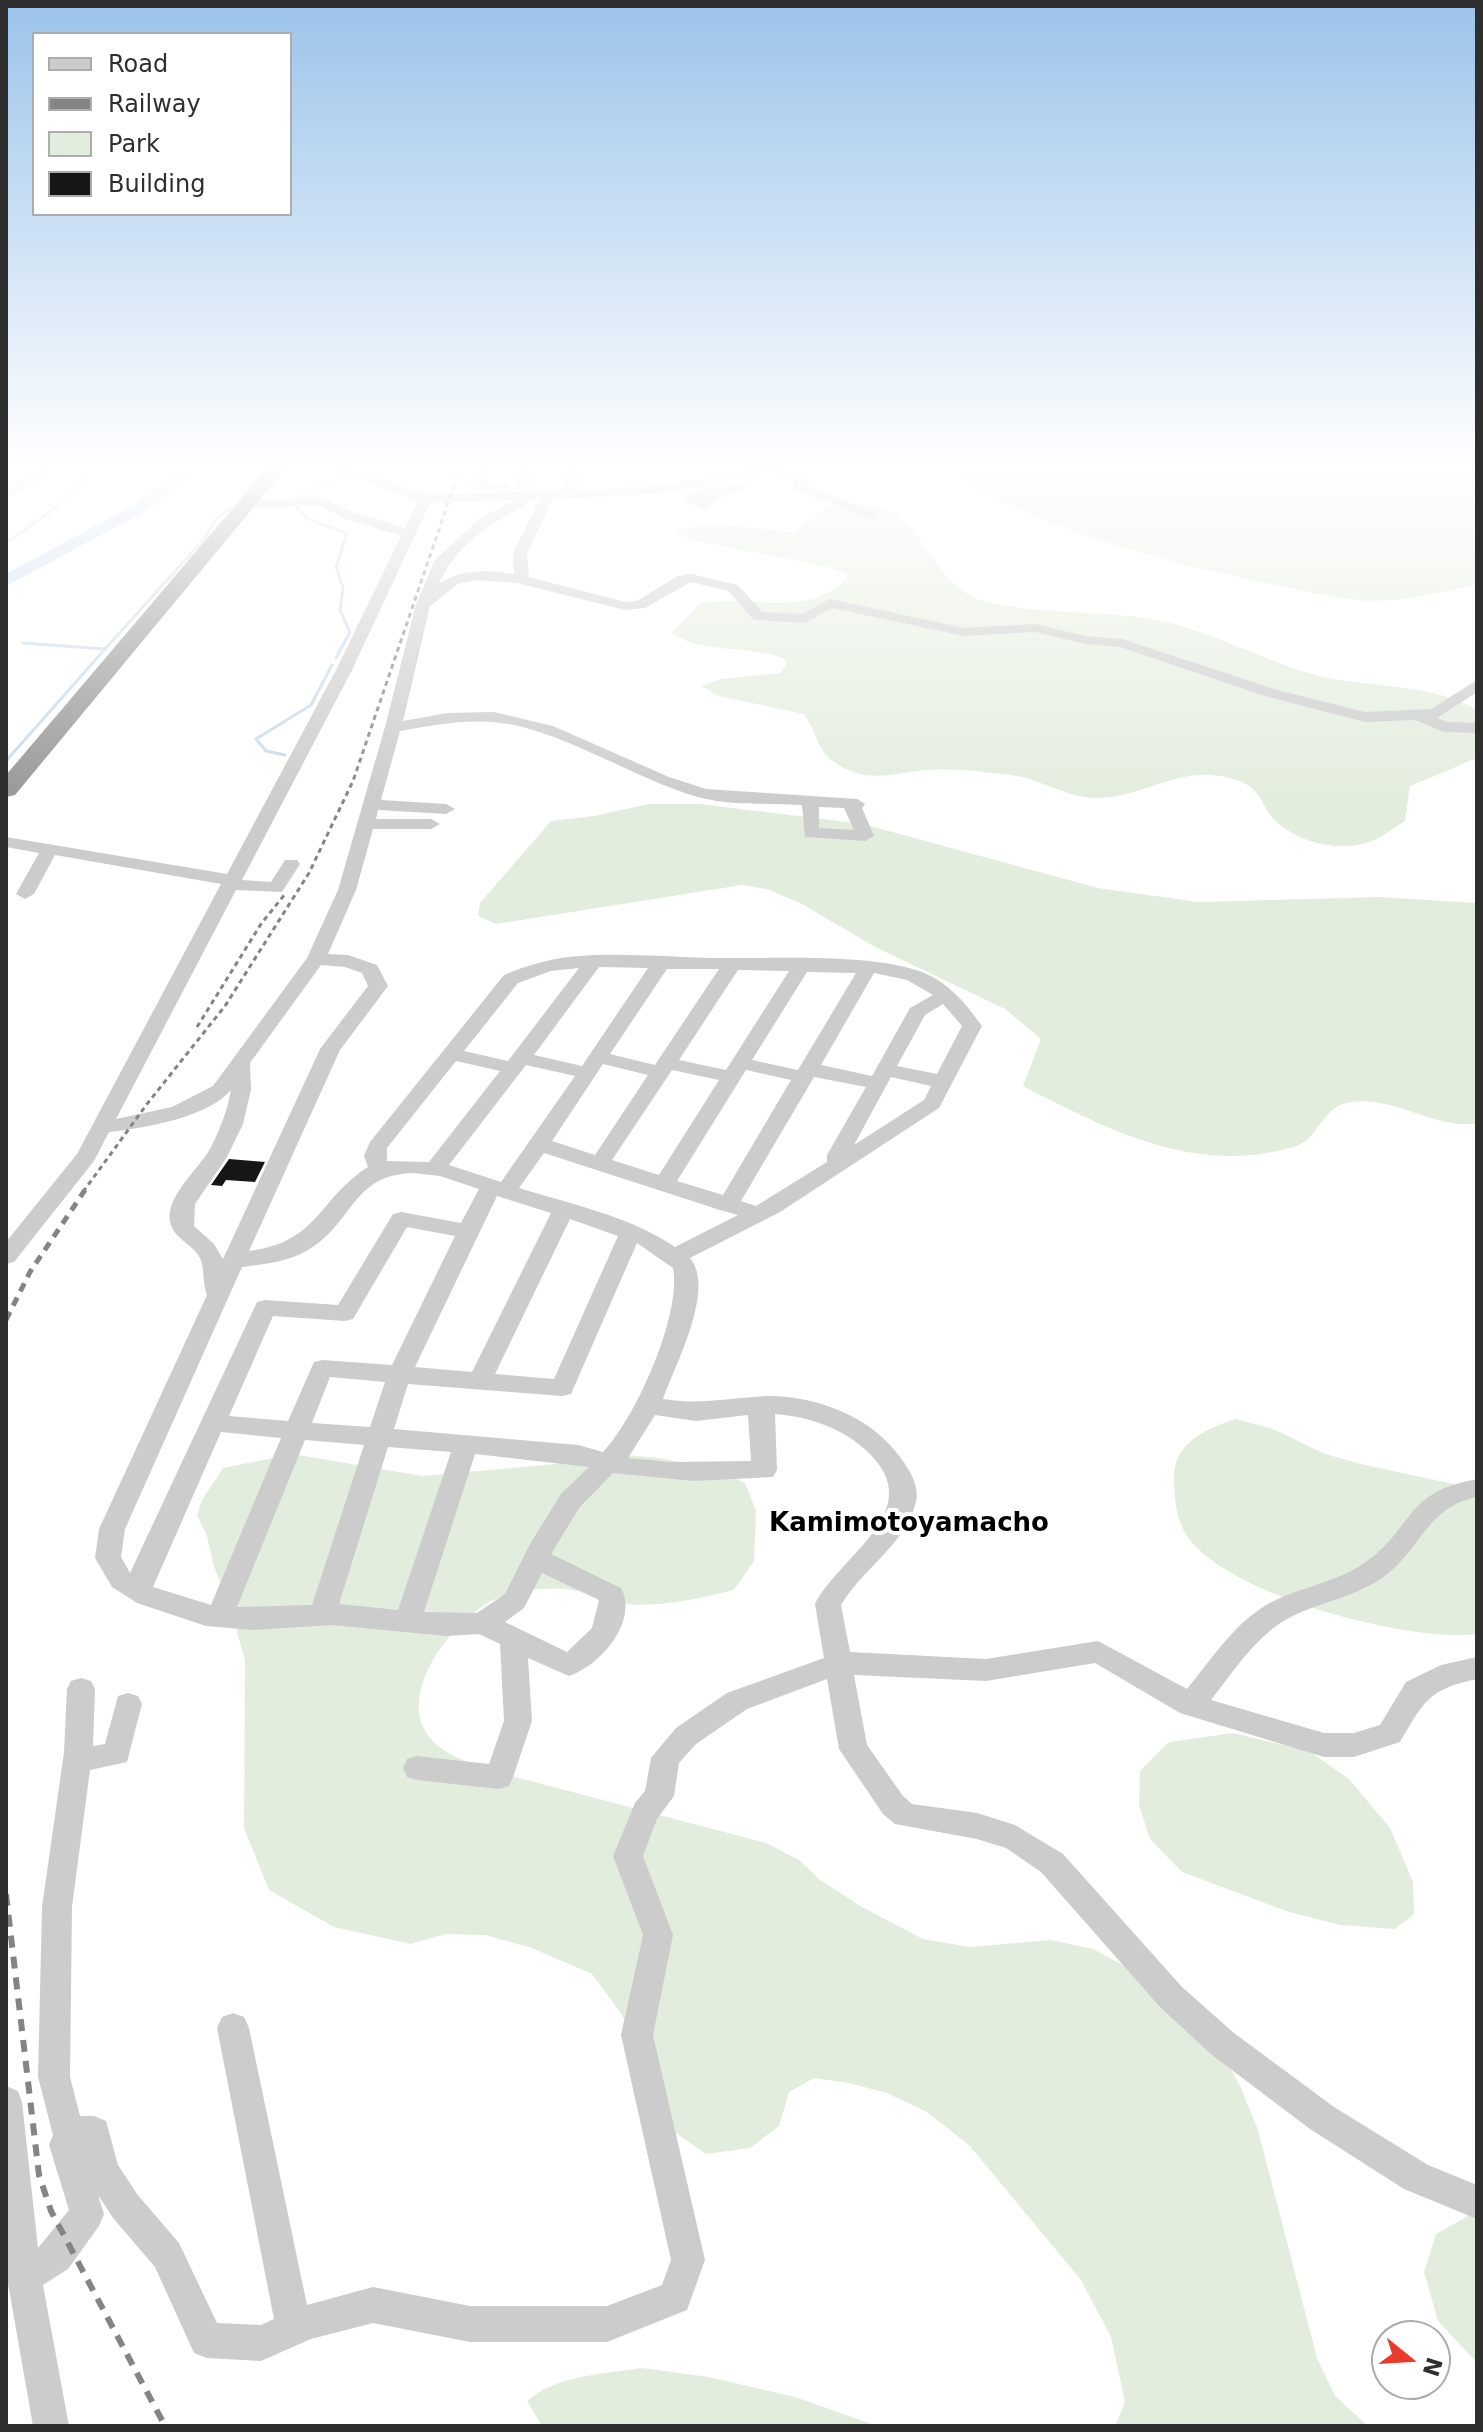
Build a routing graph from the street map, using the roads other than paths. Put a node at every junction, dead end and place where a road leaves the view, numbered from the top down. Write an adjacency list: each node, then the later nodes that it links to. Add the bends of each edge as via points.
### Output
1 (188, 575): 11 (highway)
2 (390, 575): 18 (street)
3 (435, 575): 6 (street)
4 (522, 575): 5 (street)
5 (522, 580): 6 (street, via 459,578); 8 (street, via 625,606 648,601 691,578 733,588 751,612 769,618 805,619 830,603 964,632 1035,628 1139,648 1271,693 1365,717)
6 (423, 604): 9 (street)
7 (1477, 685): 8 (street, via 1435,714)
8 (1421, 717): 10 (street, via 1444,727)
9 (393, 727): 12 (street, via 494,717 547,729 693,791); 13 (street)
10 (1477, 728)
11 (6, 790)
12 (810, 802): 12 (street, via 811,833 865,836 852,804)
13 (371, 804): 14 (street); 14 (street, via 433,811)
14 (365, 824): 20 (street, via 347,890)
15 (6, 842): 16 (street)
16 (50, 848): 18 (street); 19 (street)
17 (291, 864): 18 (street, via 276,888)
18 (231, 882): 36 (street)
19 (25, 894)
20 (316, 959): 29 (street); 51 (street, via 370,969 378,986 330,1049)
21 (593, 962): 22 (street); 27 (street, via 555,962 511,979); 28 (street)
22 (661, 963): 23 (street); 30 (street)
23 (732, 964): 24 (street); 31 (street)
24 (802, 965): 25 (street); 32 (street)
25 (868, 968): 26 (street, via 913,973 938,985); 33 (street)
26 (947, 996): 34 (street, via 917,1012); 35 (street, via 972,1026)
27 (451, 1054): 28 (street); 41 (street, via 377,1147)
28 (518, 1063): 30 (street); 40 (street)
29 (241, 1064): 36 (street, via 209,1098 169,1114); 52 (street, via 243,1090 236,1115 215,1159 182,1207 184,1230 214,1263 211,1279)
30 (592, 1065): 31 (street); 37 (street)
31 (663, 1067): 32 (street); 38 (street)
32 (736, 1070): 33 (street); 42 (street)
33 (806, 1073): 34 (street); 44 (street)
34 (882, 1076): 35 (street); 39 (street, via 838,1155)
35 (944, 1082): 39 (street, via 932,1104)
36 (102, 1127): 49 (street, via 86,1156)
37 (539, 1144): 38 (street); 43 (street)
38 (600, 1163): 42 (street)
39 (837, 1167): 46 (street)
40 (435, 1169): 41 (street, via 410,1164); 43 (street)
41 (379, 1170): 51 (street, via 357,1184 310,1239 290,1251)
42 (664, 1184): 44 (street)
43 (498, 1189): 45 (street); 47 (street)
44 (728, 1205): 46 (street)
45 (563, 1210): 48 (street); 54 (street)
46 (758, 1214): 50 (street)
47 (468, 1231): 53 (street); 57 (street, via 401,1219 345,1313 265,1308)
48 (630, 1233): 50 (street); 54 (street, via 562,1388)
49 (6, 1257)
50 (674, 1257): 55 (street, via 684,1265 688,1285 683,1315)
51 (233, 1261): 52 (street)
52 (218, 1294): 64 (street, via 112,1529 108,1558 121,1580)
53 (399, 1375): 54 (street); 58 (street, via 322,1368); 59 (street)
54 (480, 1381)
55 (648, 1405): 56 (street, via 695,1412); 61 (street, via 627,1443)
56 (760, 1406): 61 (street, via 764,1470 689,1474); 70 (street, via 819,1413 864,1433 904,1485 898,1516 836,1587 828,1604)
57 (213, 1423): 58 (street); 64 (street)
58 (296, 1430): 59 (street); 66 (street)
59 (377, 1437): 60 (street); 65 (street)
60 (466, 1445): 61 (street, via 578,1454); 67 (street)
61 (606, 1464): 63 (street, via 570,1501)
62 (1477, 1488): 74 (street, via 1455,1490 1427,1508 1371,1572 1275,1612)
63 (536, 1558): 68 (street, via 515,1601); 69 (street, via 612,1595 613,1610 591,1651 569,1665)
64 (138, 1591): 66 (street)
65 (322, 1614): 66 (street); 67 (street)
66 (220, 1616)
67 (408, 1621): 68 (street)
68 (482, 1623): 69 (street)
69 (513, 1638): 76 (street, via 518,1721 499,1777)
70 (841, 1663): 74 (street, via 986,1670 1098,1652); 80 (street, via 853,1749 893,1805 905,1815 1015,1838 1052,1863 1171,1997 1223,2044 1322,2118 1416,2177); 82 (street, via 737,1701 686,1736 665,1758 659,1796 645,1812 628,1856 658,1935 637,2035 688,2260 675,2298 607,2324 470,2324 373,2305)
71 (1477, 1668): 74 (street, via 1451,1673 1416,1690 1390,1734 1354,1745 1324,1745)
72 (81, 1689): 75 (street)
73 (128, 1704): 75 (street, via 117,1754)
74 (1190, 1705)
75 (76, 1760): 79 (street, via 57,1907 54,2077 65,2124)
76 (417, 1768)
77 (233, 2028): 82 (street)
78 (6, 2102): 81 (street)
79 (73, 2134): 81 (street, via 66,2145 87,2214 56,2257); 82 (street, via 94,2132 103,2172 167,2255 207,2340 261,2343)
80 (1477, 2202)
81 (24, 2277): 83 (street)
82 (294, 2329)
83 (51, 2426)

